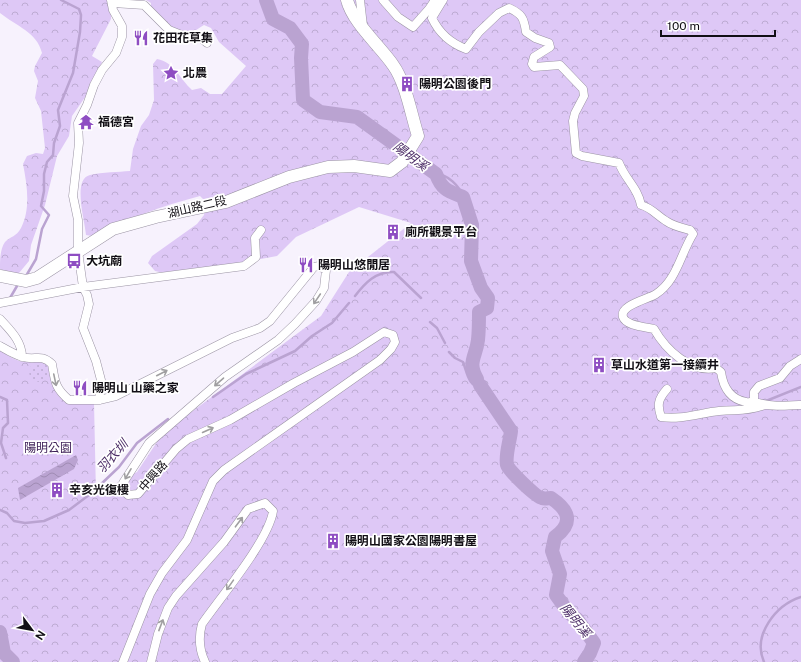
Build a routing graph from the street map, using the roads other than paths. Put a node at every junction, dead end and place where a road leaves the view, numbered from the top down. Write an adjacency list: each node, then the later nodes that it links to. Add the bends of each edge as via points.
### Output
1 (347, 0): 7 (street)
2 (360, 0): 7 (street)
3 (383, 0): 4 (street, via 398,17 413,27)
4 (435, 0)
5 (443, 0): 20 (street, via 432,18 438,31 466,49 479,32 499,13 509,8 520,12 526,32 549,43 550,47 534,57 534,67 560,65 583,89 584,96 573,121 576,153 619,163 629,183 639,194 641,205 650,207 666,221 690,230 693,234 684,248 677,270 667,285 655,294 627,307 623,317 628,323 654,329 663,344 690,364 708,370 716,368 721,372 723,386 729,394 746,402)
6 (112, 1): 8 (street, via 144,5 169,30 184,36 201,38); 10 (street, via 113,10 122,26 122,36 116,53 102,70 78,123 79,142 74,196 78,220)
7 (364, 29): 10 (street, 湖山路二段, via 394,66 403,86 418,136 402,162 390,170 354,166 328,167 289,177 226,202 113,229)
8 (207, 44)
9 (261, 230): 12 (street, via 255,238 256,257 244,266)
10 (78, 251): 11 (street, 湖山路二段, via 38,278 26,281); 12 (street)
11 (0, 276)
12 (83, 287): 13 (street); 19 (street, via 88,295 89,304 83,328 101,380)
13 (0, 303)
14 (0, 319): 16 (street, via 17,338)
15 (0, 346): 16 (street, 中興路)
16 (22, 357): 19 (street, 中興路, one-way to 19, via 41,357 48,360 52,364 57,388 69,400)
17 (801, 359): 20 (street, via 790,366 780,378 759,386 754,392)
18 (667, 389): 22 (street, via 658,406 661,417 665,418 720,410 740,411)
19 (99, 400): 23 (street, 中興路, one-way to 23, via 116,396 232,338 260,328 270,321 314,267 319,266 326,270 320,294 295,324 278,340 225,377 149,443 123,482 123,490 128,495 138,494 176,449 188,439 230,420 384,332 393,335 395,342 380,360 224,470 213,481 187,540 150,594)
20 (754, 402): 22 (street)
21 (801, 405): 22 (street)
22 (762, 406)
23 (123, 662)
24 (151, 662): 25 (street, one-way to 25, via 158,634 168,608 176,596 224,542 248,510 265,503 272,511 272,519 259,544 202,624 199,634 200,652)
25 (205, 662)

